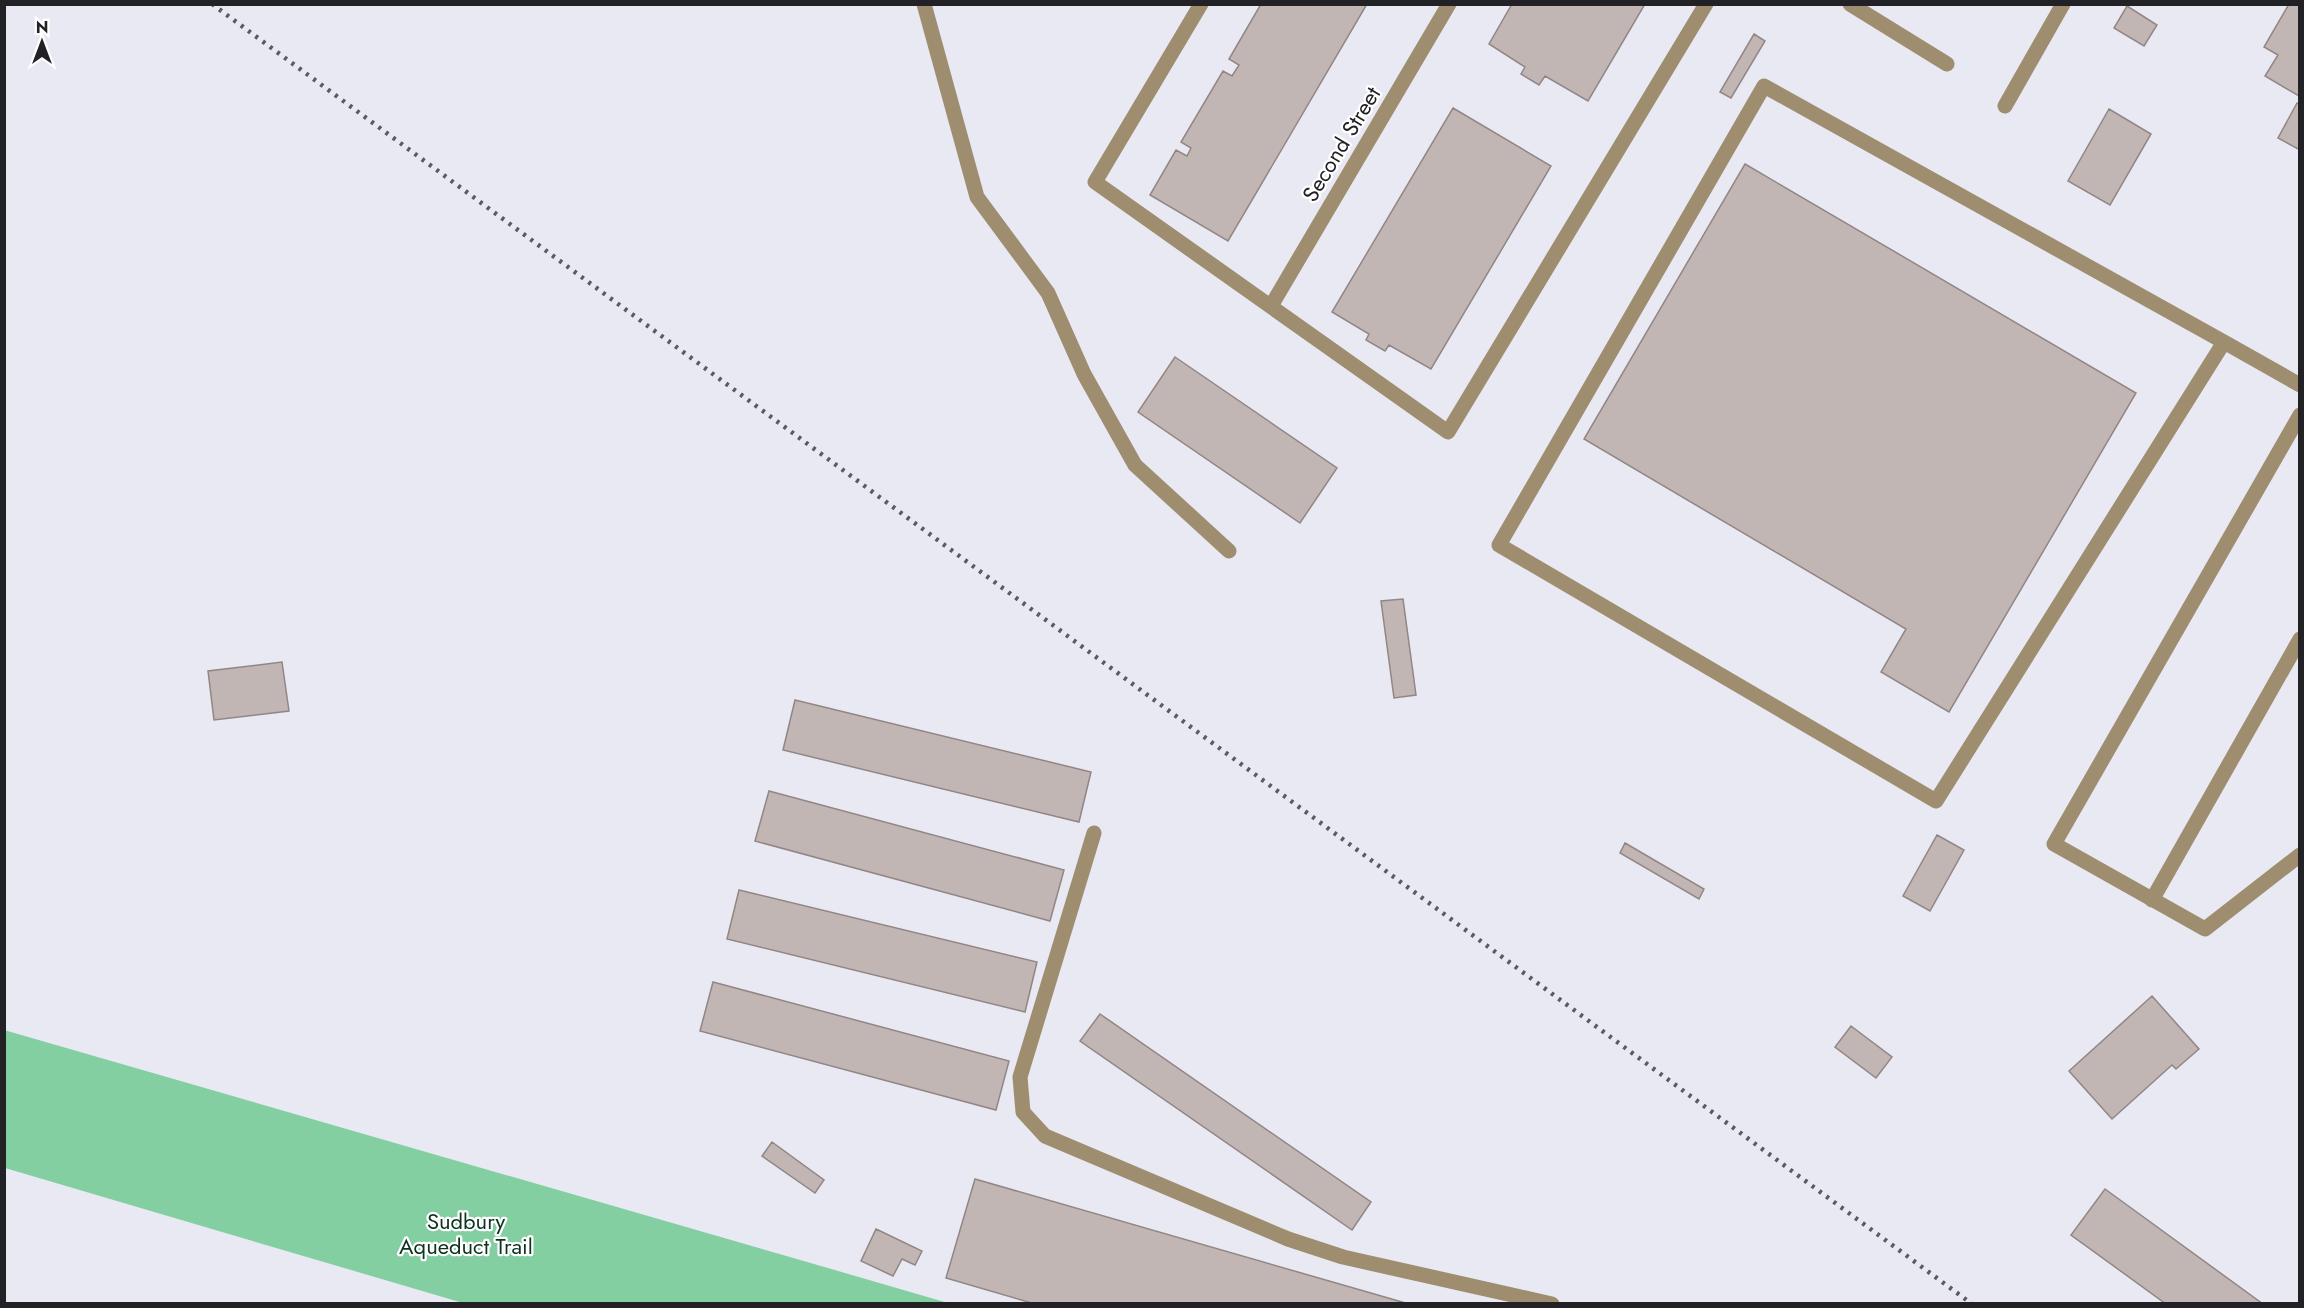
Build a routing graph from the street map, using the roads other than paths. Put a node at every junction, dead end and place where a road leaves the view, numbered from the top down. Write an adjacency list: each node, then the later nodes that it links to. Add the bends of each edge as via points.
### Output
1 (924, 4): 13 (street, via 977,197 1048,293 1084,374 1135,465)
2 (1201, 4): 9 (street, via 1095,182)
3 (1449, 4): 9 (street, Second Street)
4 (1706, 4): 9 (street, via 1448,432)
5 (1850, 4): 7 (street)
6 (2063, 4): 8 (street)
7 (1947, 64)
8 (2005, 106)
9 (1271, 306)
10 (2224, 342): 10 (street, via 1936,801 1499,545 1764,86); 11 (street)
11 (2300, 385)
12 (2300, 415): 17 (street, via 2054,844)
13 (1229, 551)
14 (2300, 639): 17 (street)
15 (1094, 833): 18 (street, via 1020,1077 1023,1112 1045,1136 1288,1239 1343,1257)
16 (2300, 855): 17 (street, via 2205,929)
17 (2152, 900)
18 (1552, 1304)

